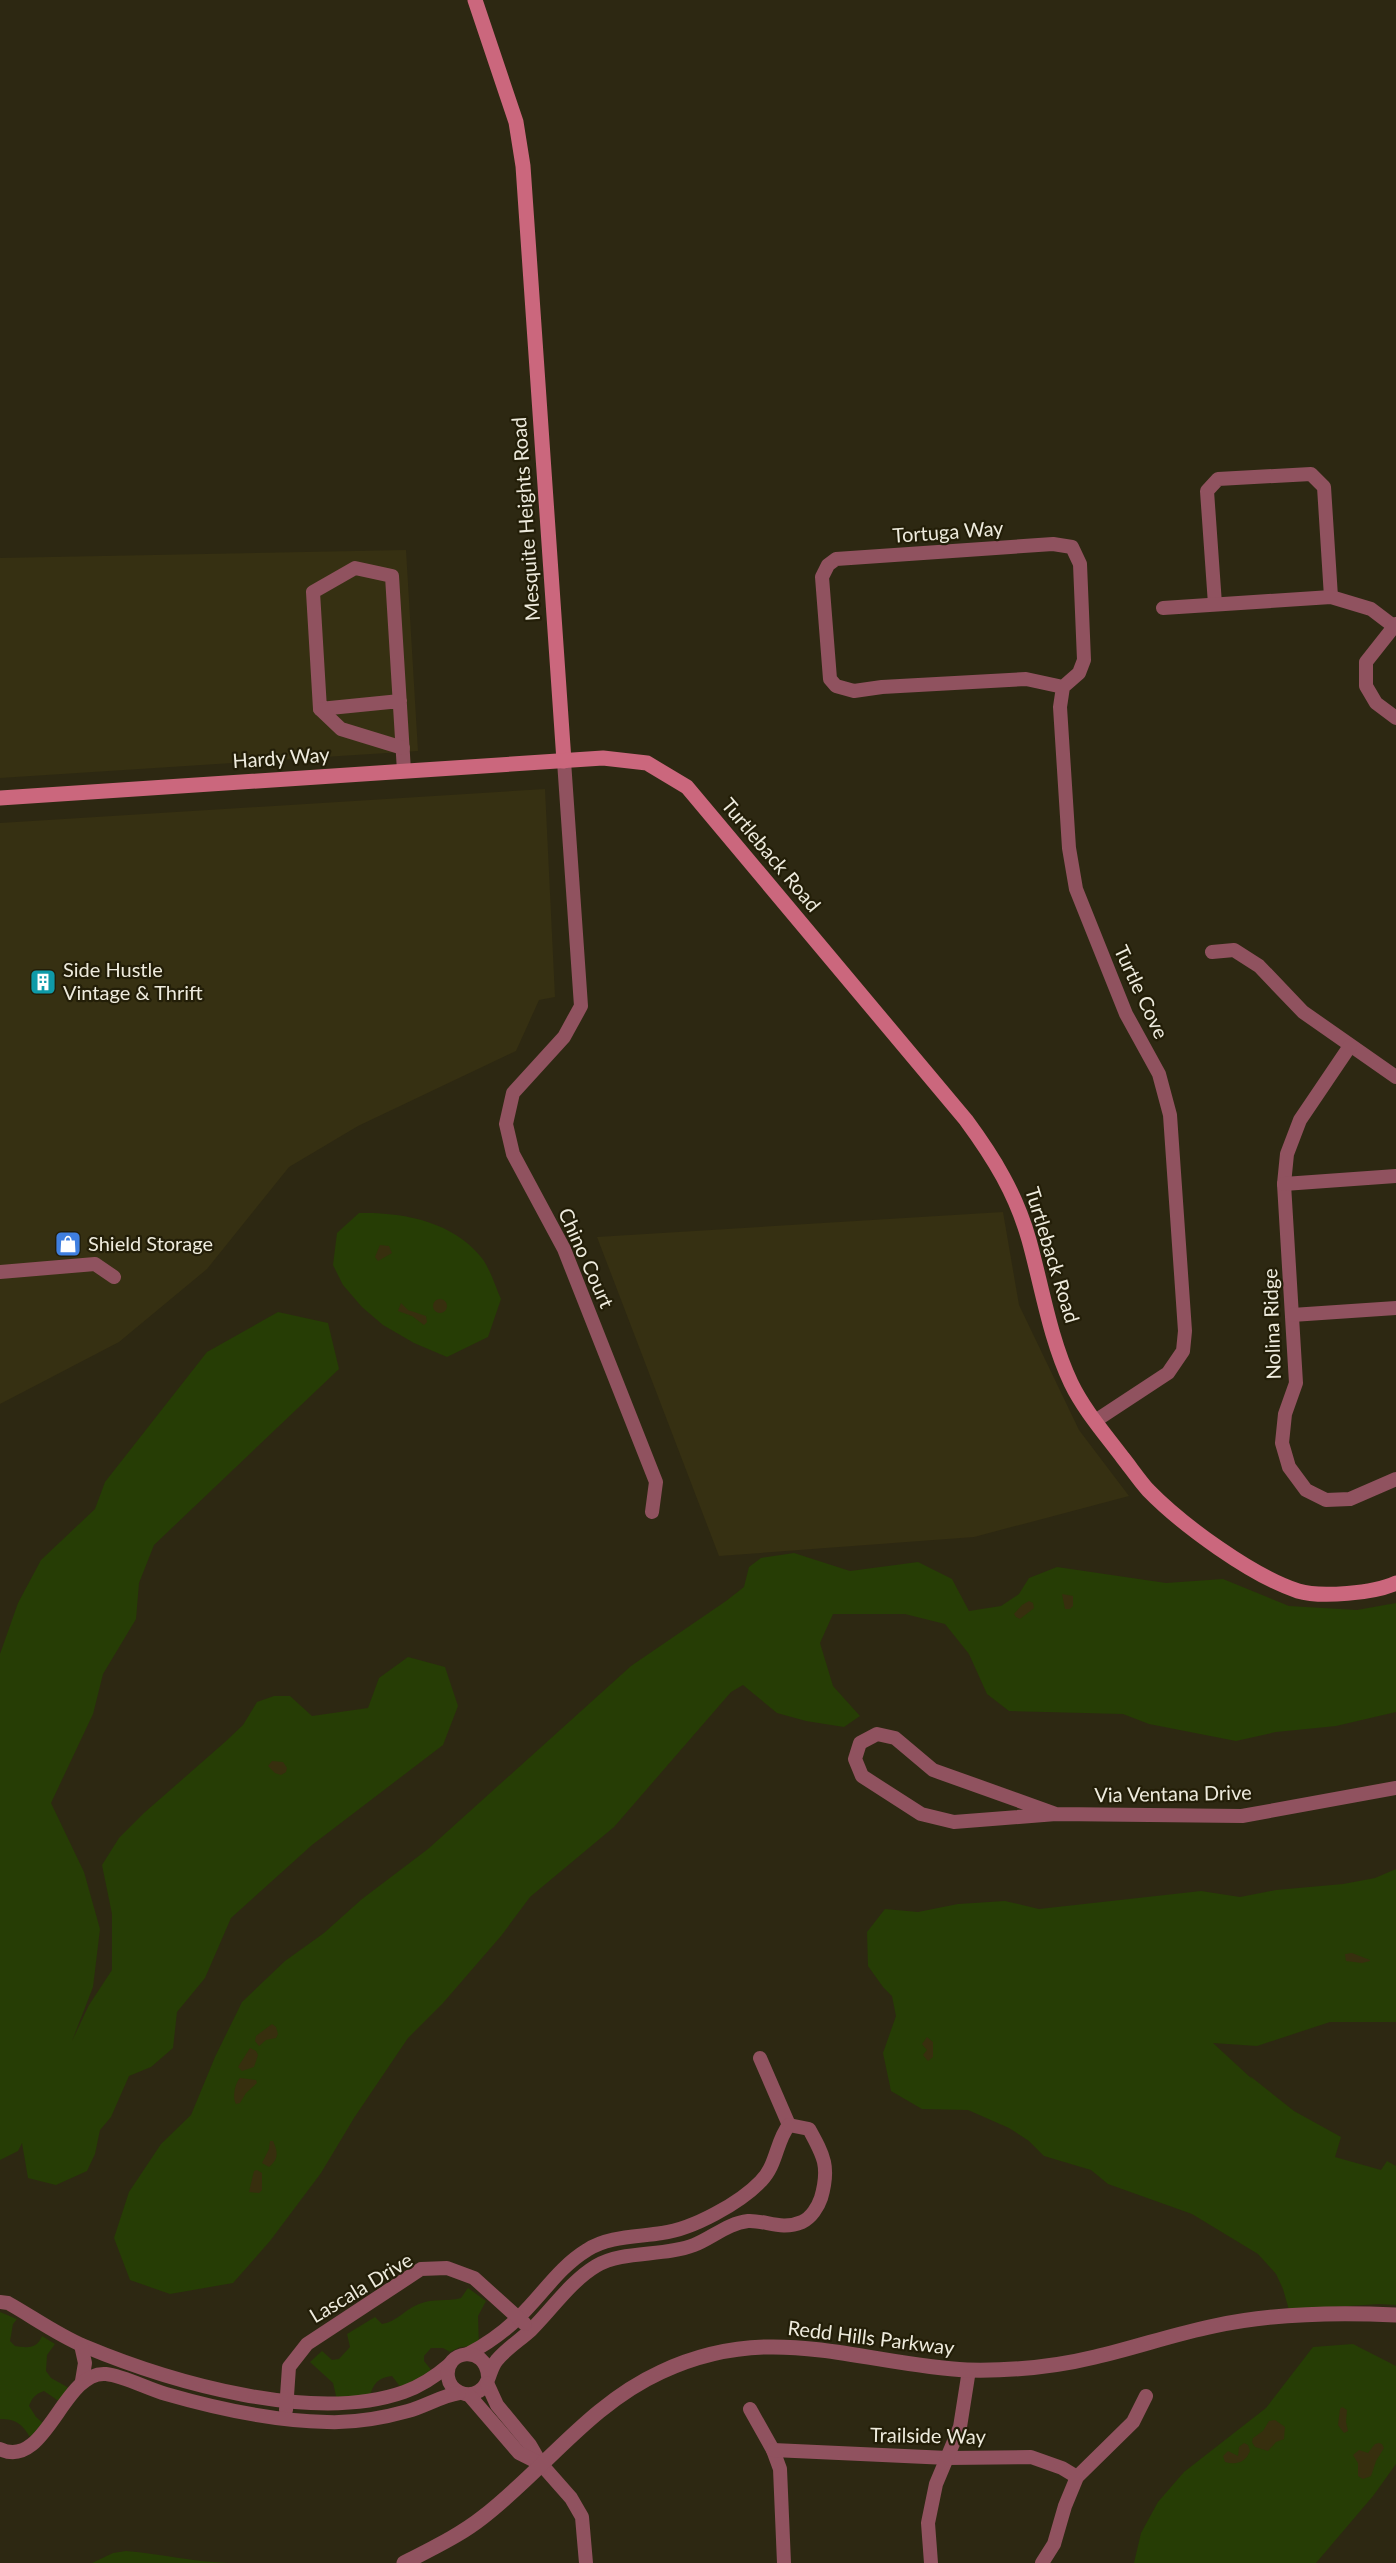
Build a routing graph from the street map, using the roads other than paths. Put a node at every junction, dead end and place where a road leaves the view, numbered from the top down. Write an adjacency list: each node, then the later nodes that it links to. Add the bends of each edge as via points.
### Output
1 (475, 0): 11 (main road, Mesquite Heights Road, via 516,123 523,166)
2 (1330, 597): 3 (street); 3 (street, via 1324,487 1311,474 1218,479 1207,491); 5 (street, via 1371,609)
3 (1215, 604): 4 (street)
4 (1163, 608)
5 (1395, 626): 9 (street, via 1366,662 1366,686 1376,703)
6 (1063, 687): 6 (street, Tortuga Way, via 1079,674 1084,660 1080,564 1072,548 1053,544 836,559 822,577 830,679 836,686 854,692 882,687 1026,680); 24 (street, Turtle Cove, via 1060,707 1069,848 1076,889 1126,1014 1159,1074 1170,1115 1185,1330 1182,1351 1168,1373)
7 (400, 701): 8 (street); 8 (street, via 392,576 355,568 313,592); 10 (street)
8 (320, 709): 10 (street, via 341,729)
9 (1396, 718)
10 (403, 748): 12 (street)
11 (564, 761): 12 (main road, Hardy Way); 15 (street, Mesquite Heights Road, via 580,1006); 24 (main road, Turtleback Road, via 603,758 647,763 687,787 966,1120 1011,1189 1071,1383)
12 (405, 771): 13 (main road, Hardy Way)
13 (0, 798)
14 (1212, 952): 16 (street, via 1234,950 1251,961 1303,1012)
15 (564, 1037): 26 (street, Chino Court, via 513,1093 506,1124 513,1154 564,1250 657,1482)
16 (1350, 1046): 17 (street); 19 (street, Nolina Ridge, via 1300,1120 1287,1154)
17 (1396, 1077)
18 (1396, 1176): 19 (street)
19 (1284, 1184): 23 (street, Nolina Ridge)
20 (0, 1272): 21 (street, via 96,1264)
21 (114, 1278)
22 (1396, 1308): 23 (street)
23 (1292, 1315): 25 (street, Nolina Ridge, via 1296,1383 1285,1414 1282,1443 1289,1467 1306,1490 1326,1500 1350,1499)
24 (1095, 1421): 27 (main road, Turtleback Road, via 1148,1490 1209,1541 1262,1574 1299,1591 1335,1594)
25 (1396, 1479)
26 (652, 1512)
27 (1396, 1583)
28 (1396, 1788): 29 (street, Via Ventana Drive, via 1242,1816)
29 (1056, 1815): 29 (street, Via Ventana Drive, via 933,1770 895,1738 877,1734 860,1743 855,1759 862,1776 921,1814 954,1822)
30 (760, 2058): 31 (street)
31 (789, 2125): 34 (street, via 781,2135 776,2157 764,2179 744,2197 674,2230 589,2248 569,2262); 35 (street, via 809,2129 821,2150 827,2175 818,2208 802,2222 776,2226 749,2221 694,2245 663,2254 621,2257 597,2266)
32 (0, 2302): 36 (street)
33 (1396, 2315): 39 (street, Redd Hills Parkway, via 1286,2316 1215,2325 1093,2358 1017,2369)
34 (519, 2318): 35 (street, Lascala Drive); 37 (street); 44 (street, Lascala Drive, via 474,2278 447,2268 421,2270 307,2344 289,2367)
35 (531, 2330): 40 (street, via 495,2361)
36 (81, 2345): 41 (street, via 85,2363); 44 (street, via 169,2376)
37 (468, 2354): 38 (street); 40 (street, via 481,2358 488,2369)
38 (450, 2364): 42 (street, via 448,2377 454,2389); 44 (street, via 434,2378 404,2392 364,2402)
39 (969, 2370): 49 (street, via 960,2427); 50 (street, Redd Hills Parkway, via 799,2349 732,2350 660,2373 622,2395 587,2420)
40 (488, 2379): 42 (street, via 479,2391); 50 (street, via 497,2404)
41 (82, 2380): 46 (street, via 108,2374 197,2403); 47 (street, via 30,2447 14,2452)
42 (464, 2394): 46 (street, via 444,2395 410,2411 368,2419 328,2422); 50 (street, via 519,2453)
43 (1146, 2396): 51 (street, via 1133,2422)
44 (286, 2402): 46 (street, Lascala Drive)
45 (750, 2409): 48 (street)
46 (285, 2418)
47 (0, 2449)
48 (773, 2450): 49 (street, Trailside Way); 54 (street, via 780,2469)
49 (948, 2458): 51 (street, Trailside Way, via 1031,2457); 55 (street, via 936,2484 928,2523)
50 (541, 2464): 52 (street, Redd Hills Parkway, via 483,2517); 53 (street, via 582,2517)
51 (1077, 2477): 56 (street, via 1054,2544)
52 (404, 2563)
53 (586, 2563)
54 (784, 2563)
55 (931, 2563)
56 (1042, 2563)

